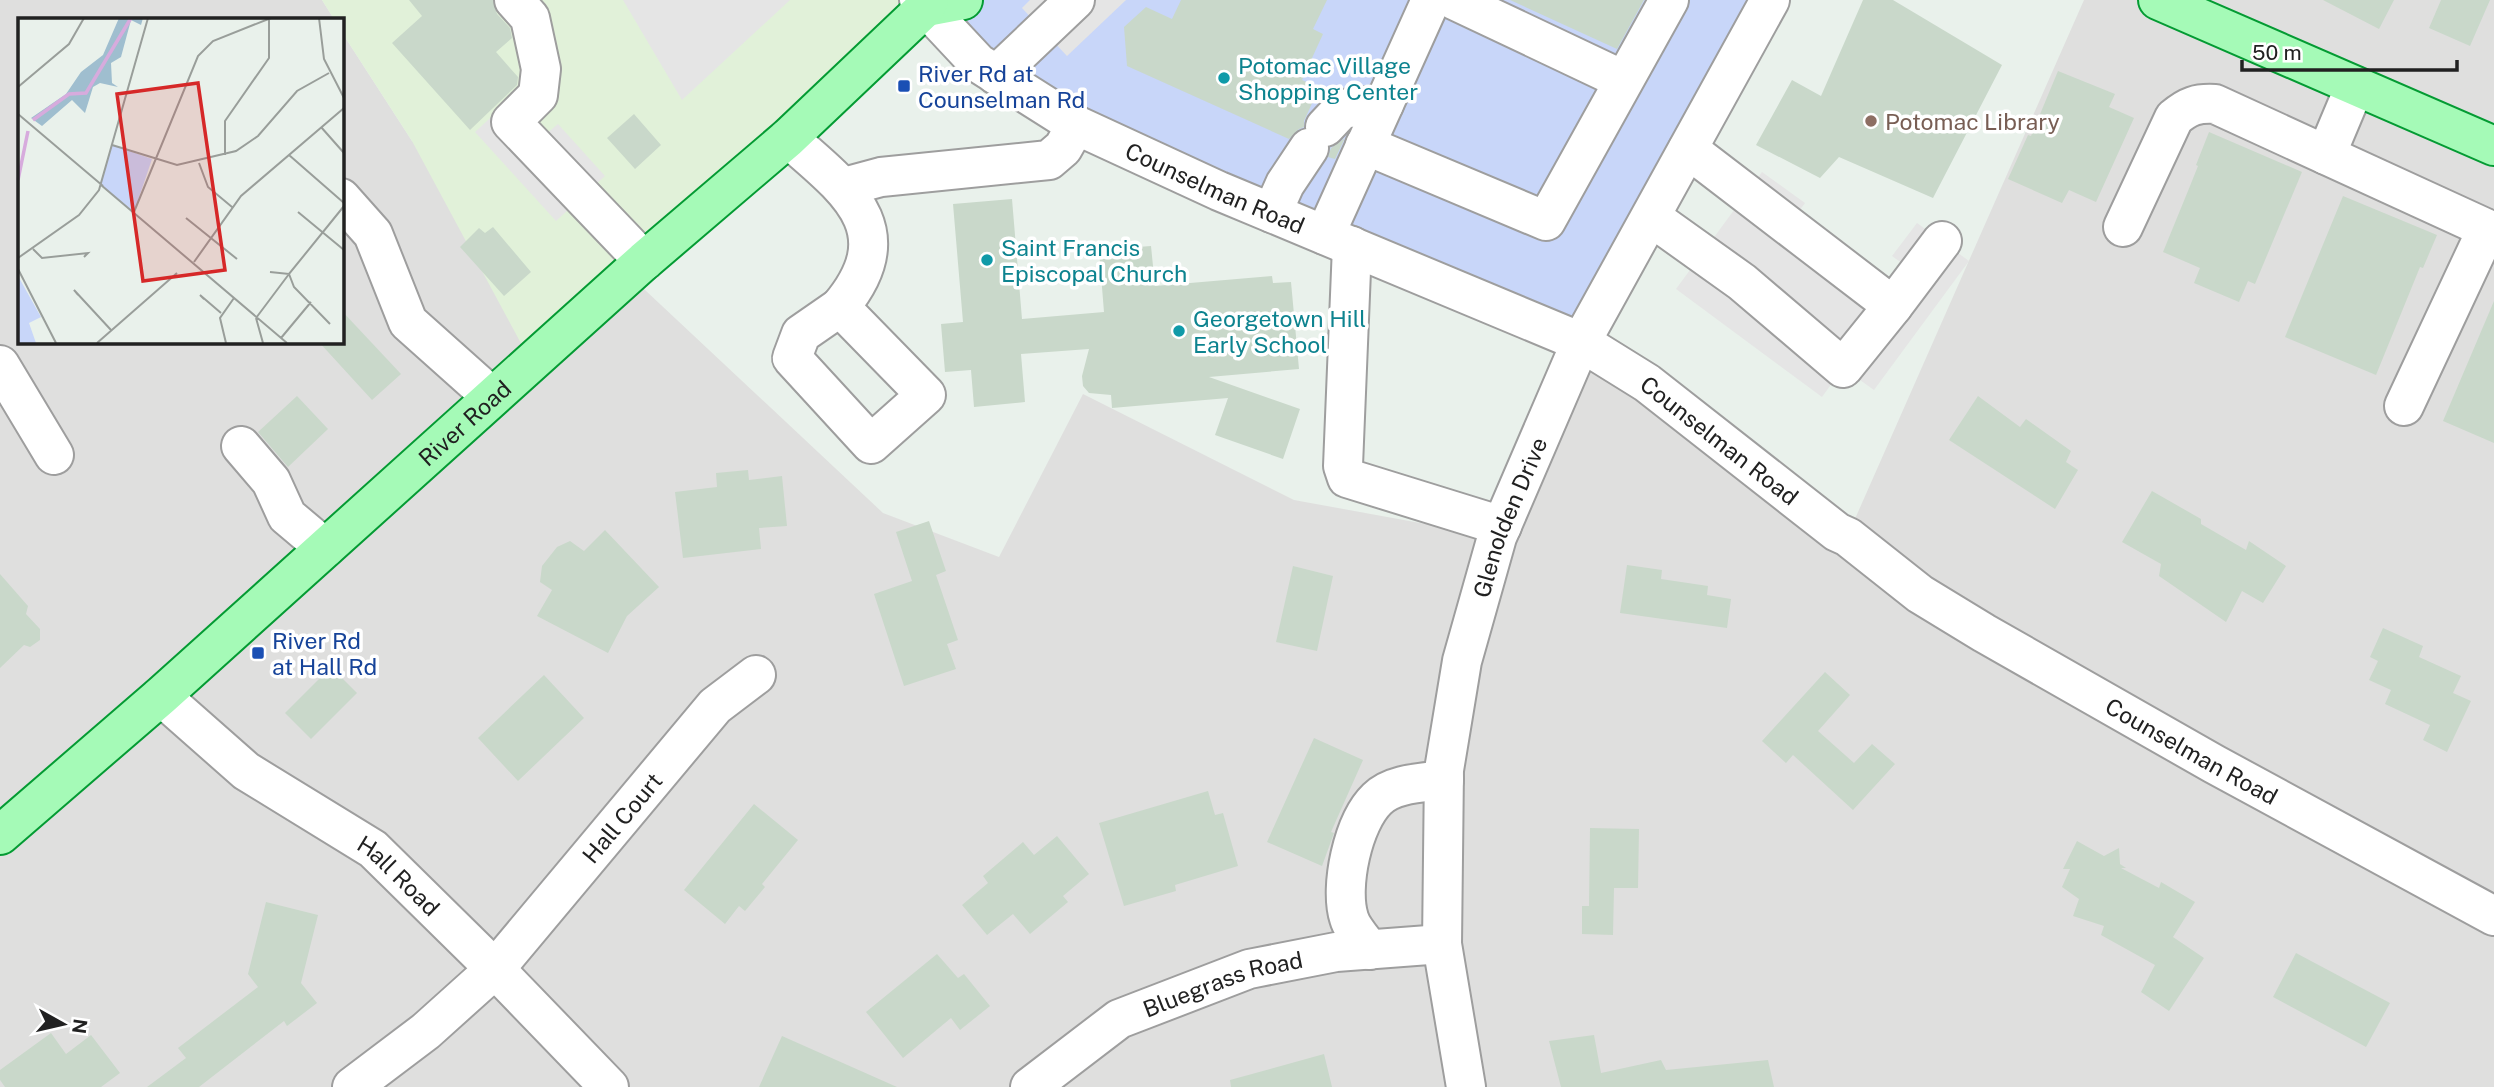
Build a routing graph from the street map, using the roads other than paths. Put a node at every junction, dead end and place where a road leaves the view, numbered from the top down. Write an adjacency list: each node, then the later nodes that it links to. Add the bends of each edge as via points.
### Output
1 (514, 0): 28 (street, via 530,18 541,69 538,95 511,121)
2 (964, 0): 8 (main road)
3 (1075, 0): 10 (street)
4 (1454, 0): 11 (street)
5 (1669, 0): 11 (street)
6 (1770, 0): 18 (street, Glenolden Drive)
7 (2158, 0): 12 (main road)
8 (925, 2): 10 (street, Counselman Road, via 978,63); 15 (main road, River Road)
9 (1425, 12): 13 (street)
10 (996, 75): 14 (street, Counselman Road)
11 (1623, 80): 16 (street, via 1546,221)
12 (2355, 86): 17 (main road); 19 (street)
13 (1384, 104): 16 (street); 22 (street, via 1342,109 1285,184)
14 (1076, 125): 20 (street, via 1063,148 1049,160 881,177); 22 (street, Counselman Road)
15 (788, 138): 20 (street); 28 (main road, River Road)
16 (1365, 145): 26 (street)
17 (2494, 146)
18 (1688, 149): 23 (street, Glenolden Drive); 29 (street)
19 (2326, 155): 24 (street, via 2215,104 2192,105 2174,118); 25 (street)
20 (844, 187): 30 (street, via 862,213 868,243 856,288)
21 (343, 200): 33 (street, via 373,234 408,322)
22 (1272, 213): 26 (street, Counselman Road)
23 (1651, 217): 29 (street, via 1742,282 1843,368); 31 (street, Glenolden Drive)
24 (2123, 227)
25 (2490, 230): 34 (street)
26 (1338, 241): 31 (street, Counselman Road); 37 (street, via 1343,466 1347,478)
27 (1942, 241): 29 (street)
28 (644, 261): 33 (main road, River Road)
29 (1893, 306)
30 (840, 307)
31 (1581, 342): 37 (street, Glenolden Drive); 43 (street, Counselman Road, via 1647,383 1920,594 2190,750)
32 (0, 365): 36 (street)
33 (492, 397): 38 (main road, River Road)
34 (2404, 406)
35 (241, 446): 38 (street, via 271,481 287,516)
36 (54, 455)
37 (1502, 526): 41 (street, Glenolden Drive, via 1462,661)
38 (325, 548): 40 (main road, River Road)
39 (756, 675): 46 (street, Hall Court, via 715,706)
40 (161, 696): 42 (main road, River Road); 46 (street, Hall Road, via 246,771 373,849)
41 (1444, 779): 44 (street, Glenolden Drive); 45 (street, via 1388,791 1365,815 1346,877 1349,918)
42 (0, 835)
43 (2494, 916)
44 (1441, 944): 45 (street, Bluegrass Road); 50 (street, Glenolden Drive)
45 (1370, 950): 49 (street, Bluegrass Road, via 1250,969 1119,1019)
46 (495, 969): 47 (street, Hall Court, via 426,1031); 48 (street, Hall Road)
47 (352, 1087)
48 (609, 1087)
49 (1030, 1087)
50 (1466, 1087)

